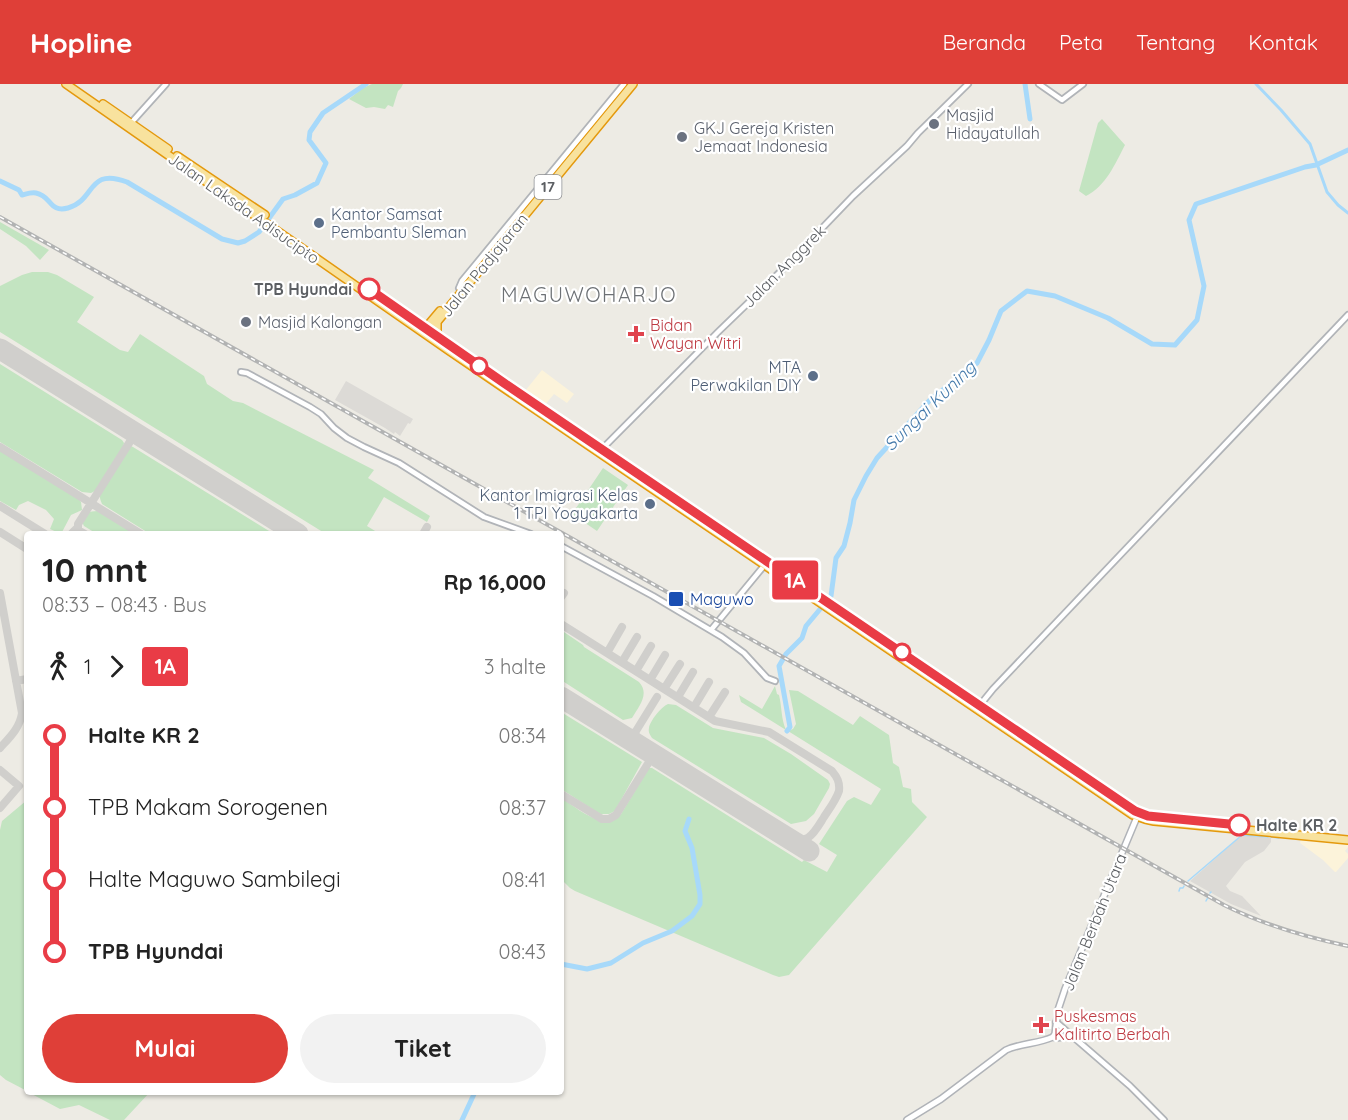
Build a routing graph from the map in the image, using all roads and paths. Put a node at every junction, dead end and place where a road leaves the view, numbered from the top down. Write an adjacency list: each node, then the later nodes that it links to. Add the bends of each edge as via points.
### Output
1 (66, 84): 9 (highway, Jalan Laksda Adisucipto)
2 (74, 84): 8 (highway, Jalan Laksda Adisucipto)
3 (166, 84): 8 (street)
4 (632, 84): 11 (highway, Jalan Padjajaran / 17); 11 (highway, Jalan Padjajaran / 17, via 512,222)
5 (968, 84): 18 (street, Jalan Anggrek)
6 (1039, 84): 7 (street, via 1060,100)
7 (1083, 84)
8 (131, 123): 9 (highway, Jalan Laksda Adisucipto)
9 (262, 216): 10 (highway, Jalan Laksda Adisucipto)
10 (275, 226): 14 (highway, Jalan Laksda Adisucipto); 15 (highway, Jalan Laksda Adisucipto)
11 (459, 292): 13 (highway, Jalan Padjajaran / 17)
12 (1348, 315): 25 (street)
13 (436, 320): 14 (highway); 15 (highway, Jalan Padjajaran / 17); 16 (highway)
14 (416, 321): 15 (highway, Jalan Laksda Adisucipto)
15 (426, 332): 16 (highway); 21 (highway)
16 (441, 340): 18 (highway)
17 (241, 372): 19 (street, via 310,407 347,438 399,463 484,517)
18 (602, 449): 21 (highway)
19 (523, 531)
20 (564, 548): 23 (street)
21 (767, 563): 22 (highway); 23 (street)
22 (829, 605): 25 (highway); 26 (highway)
23 (713, 630): 24 (street)
24 (775, 681)
25 (980, 705): 27 (highway, via 1138,813)
26 (1137, 817): 27 (highway); 29 (main road, Jalan Berbah Utara, via 1065,991)
27 (1271, 830): 28 (highway)
28 (1348, 837)
29 (1056, 1022): 30 (street); 31 (main road, Jalan Berbah Utara)
30 (1072, 1036): 31 (street); 33 (street)
31 (1053, 1037): 32 (main road, via 1006,1050)
32 (907, 1120)
33 (1164, 1120)

